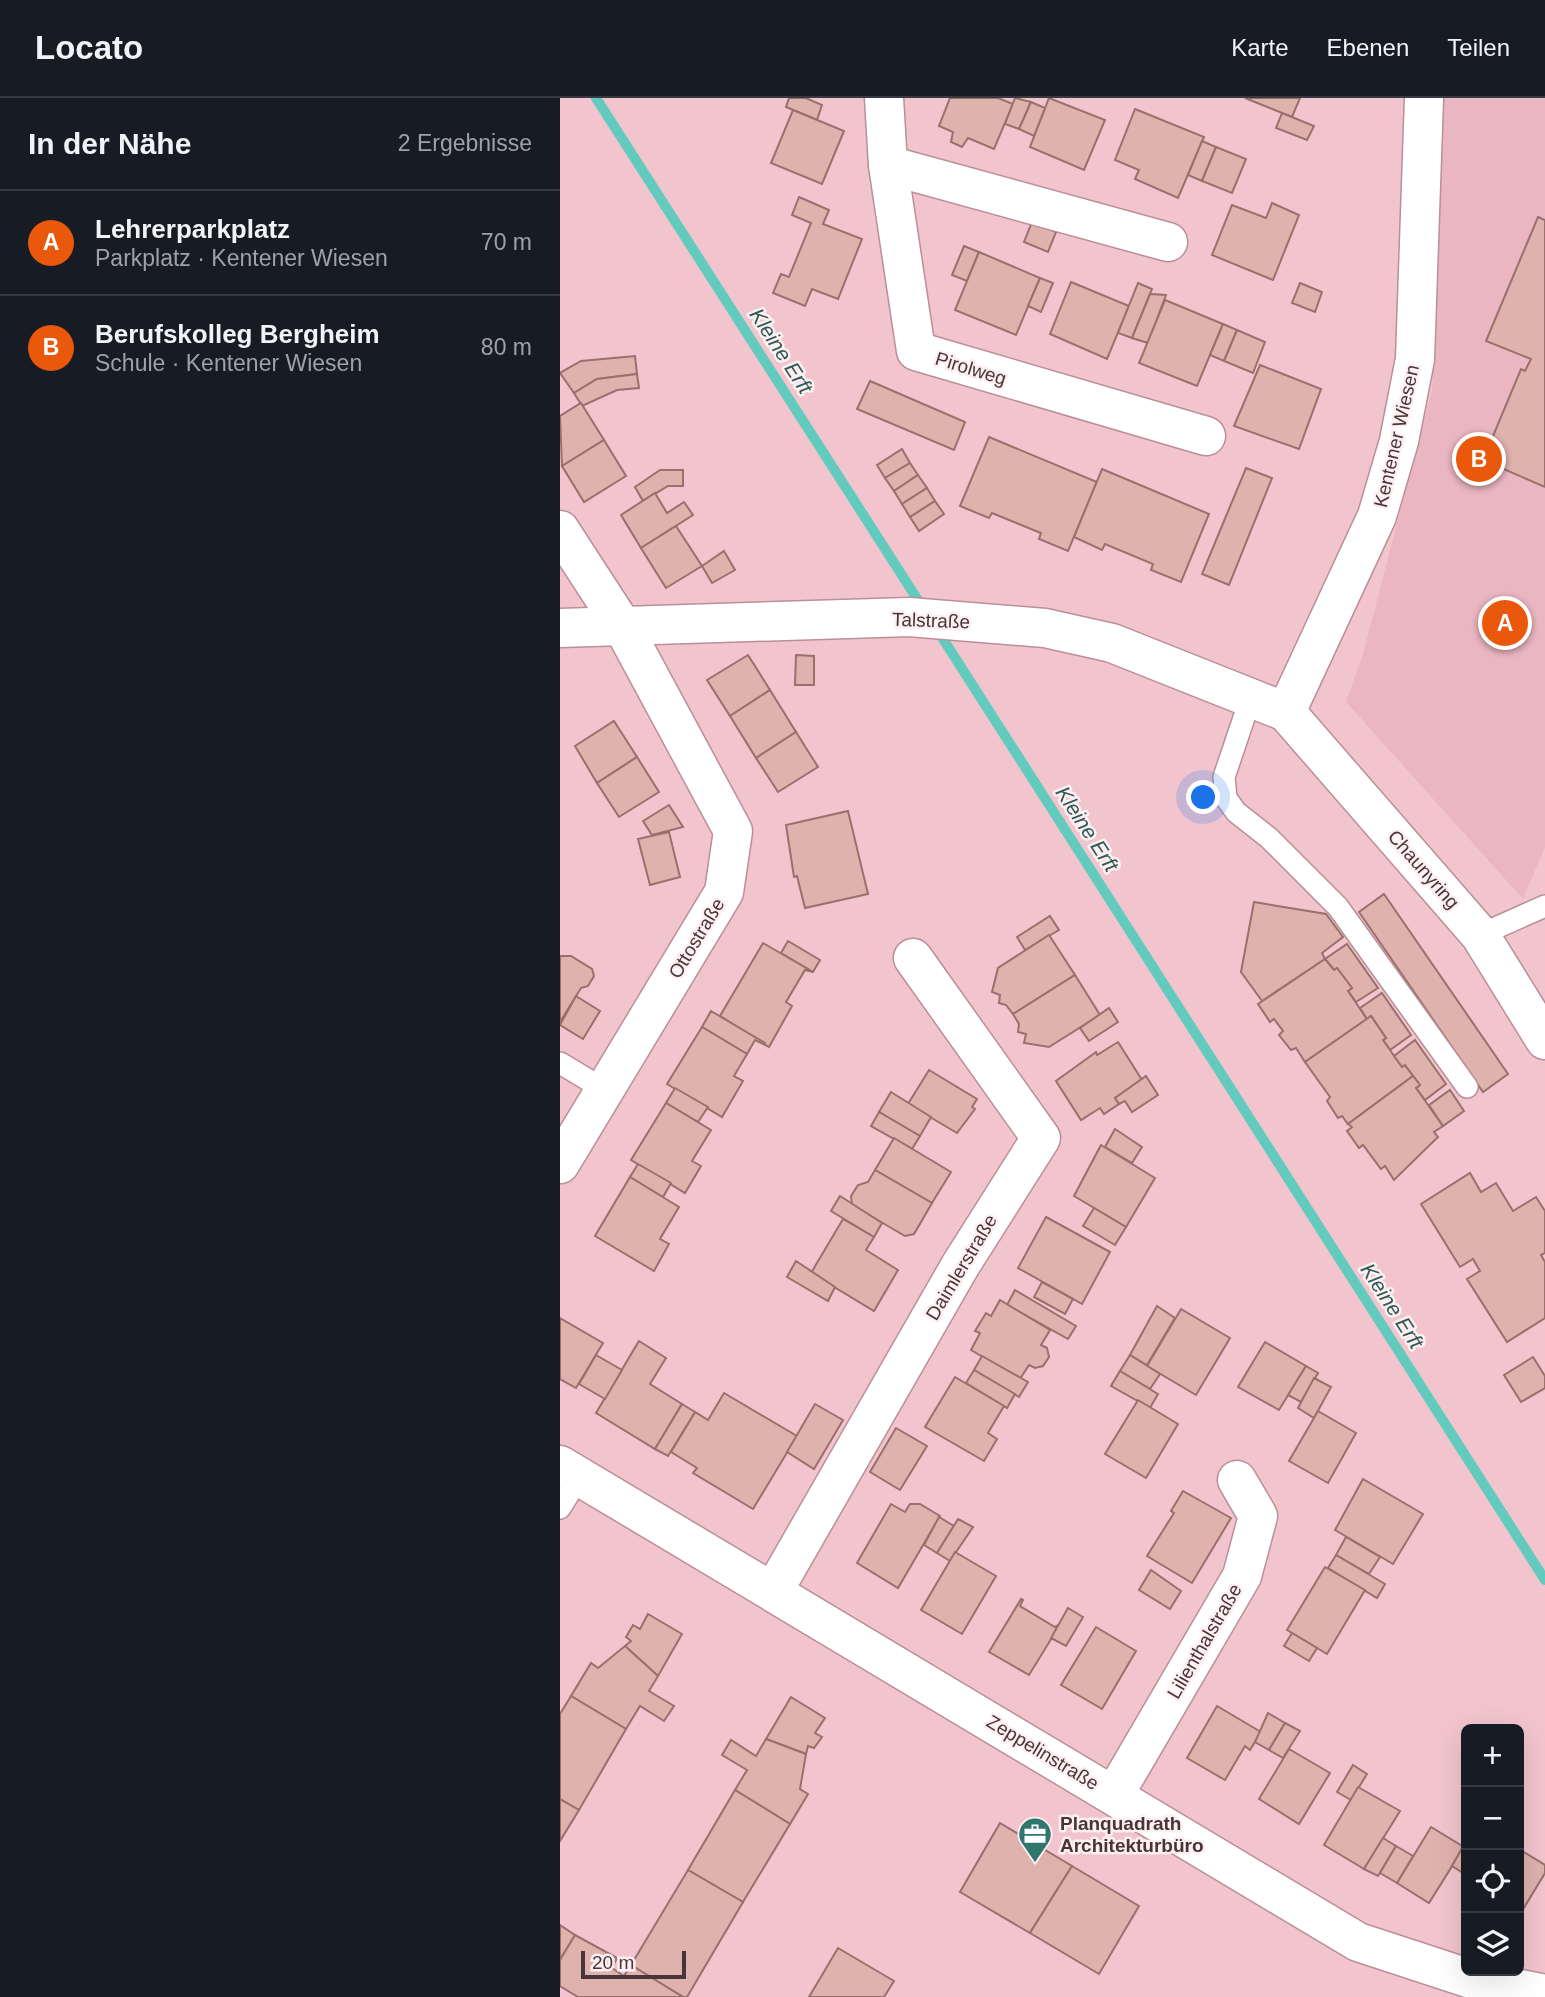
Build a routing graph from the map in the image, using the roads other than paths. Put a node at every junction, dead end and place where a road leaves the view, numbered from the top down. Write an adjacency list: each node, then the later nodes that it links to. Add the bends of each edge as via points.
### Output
1 (884, 98): 3 (street, Pirolweg)
2 (1424, 98): 10 (street, Kentener Wiesen, via 1415,359 1399,441 1377,516)
3 (888, 165): 4 (street); 5 (street, Pirolweg, via 916,351)
4 (1168, 243)
5 (1206, 436)
6 (560, 530): 7 (street, Ottostraße)
7 (623, 627): 8 (street, Talstraße); 9 (street, Talstraße, via 909,617 1045,628 1112,643); 17 (street, Ottostraße, via 733,831 724,892)
8 (560, 628)
9 (1251, 697): 10 (street, Talstraße); 16 (lane, via 1224,777 1226,798 1338,907)
10 (1286, 712): 12 (street, Chaunyring)
11 (1545, 906): 12 (lane)
12 (1480, 935): 14 (street, Chaunyring)
13 (913, 958): 22 (street, Daimlerstraße, via 1041,1138 960,1266)
14 (1545, 1040)
15 (560, 1063): 17 (lane)
16 (1467, 1087)
17 (605, 1090): 18 (street, Ottostraße)
18 (560, 1164)
19 (570, 1470): 21 (lane); 22 (street, Zeppelinstraße)
20 (1237, 1480): 23 (street, Lilienthalstraße, via 1258,1516 1242,1576)
21 (560, 1508)
22 (774, 1590): 23 (street, Zeppelinstraße)
23 (1114, 1795): 24 (street, Zeppelinstraße, via 1358,1942 1471,1979)
24 (1545, 1994)

